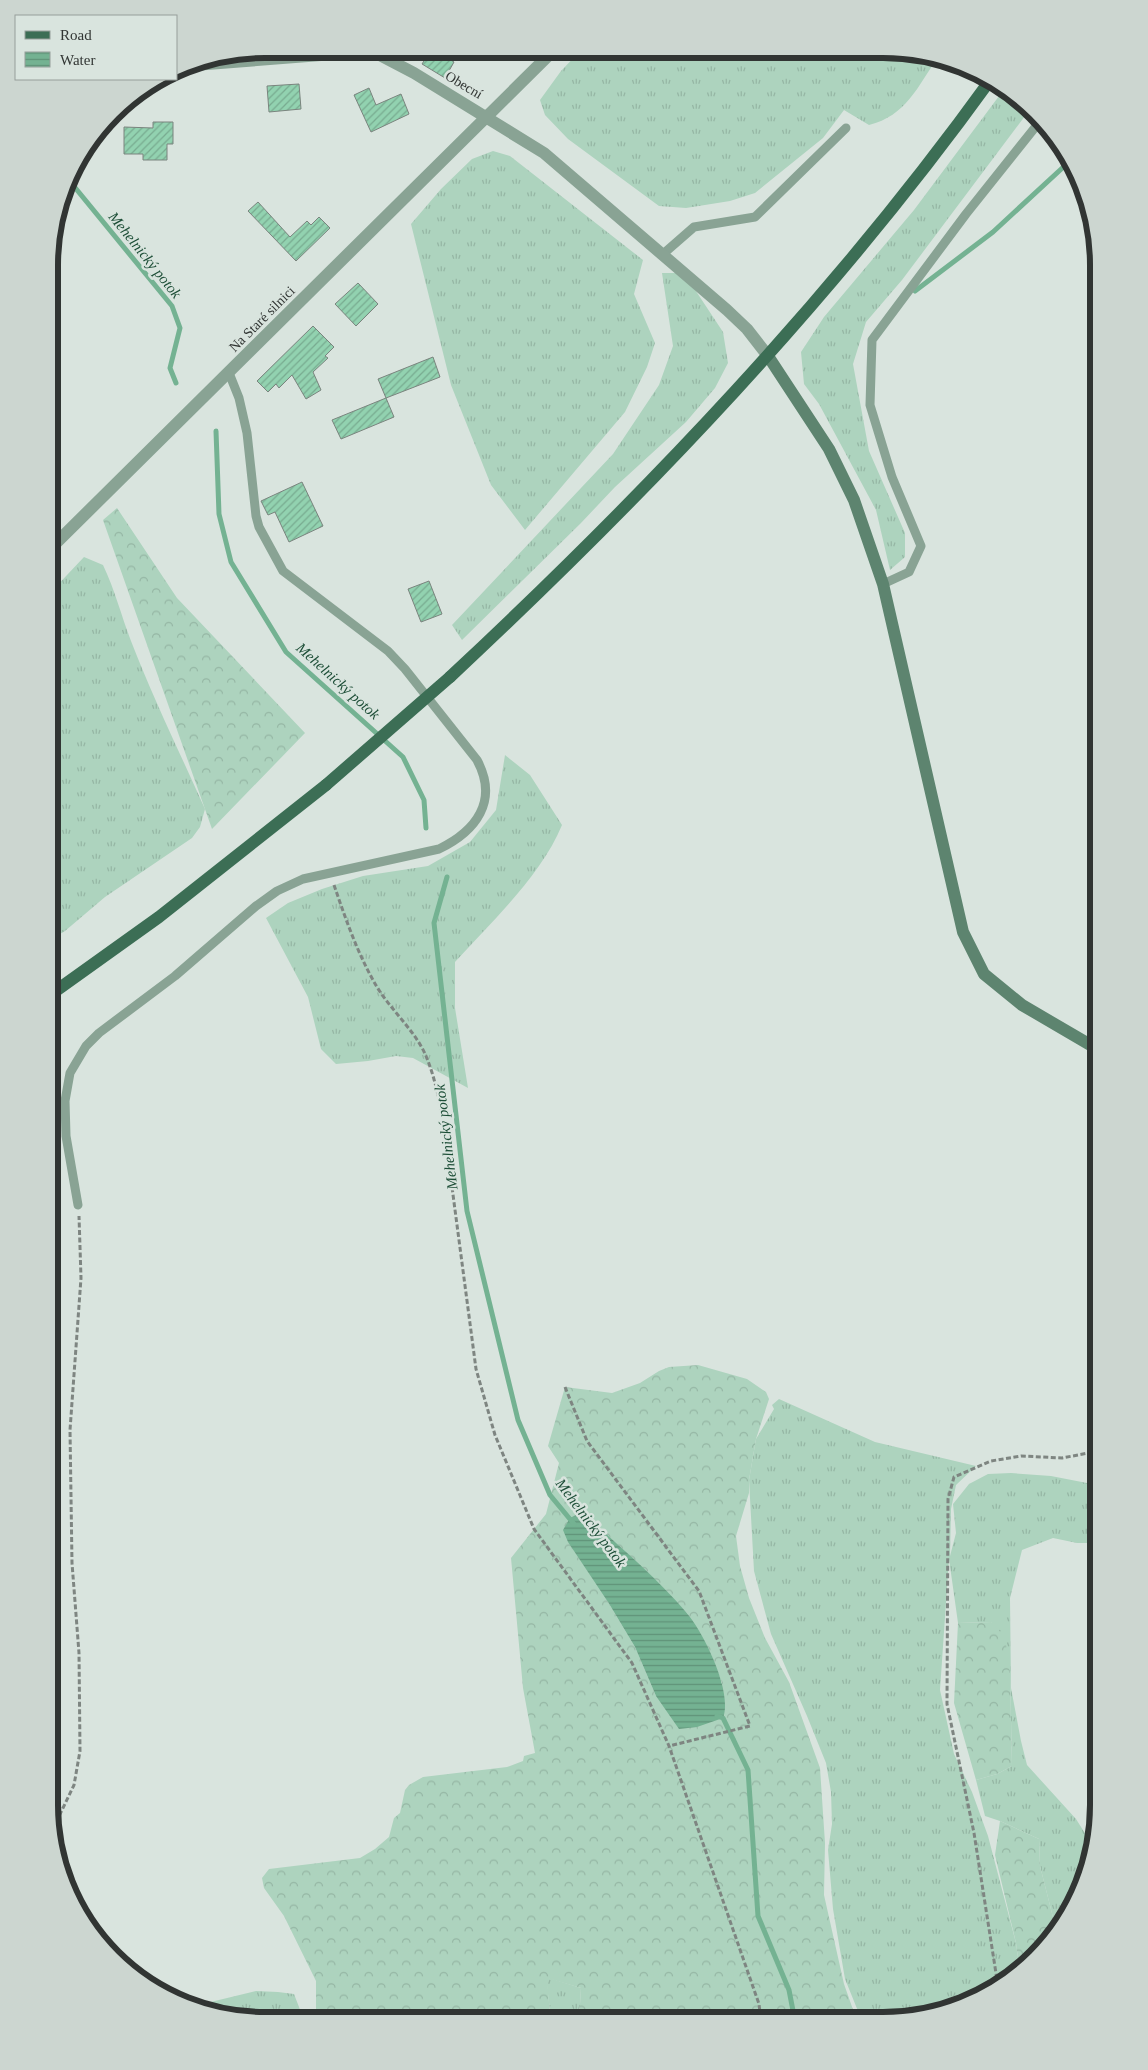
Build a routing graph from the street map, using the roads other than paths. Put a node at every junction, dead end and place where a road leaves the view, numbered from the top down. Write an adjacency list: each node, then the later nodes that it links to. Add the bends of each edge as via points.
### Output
1 (387, 58): 4 (street, Obecní)
2 (545, 58): 4 (street, Na Staré silnici)
3 (987, 85): 8 (main road, via 901,198)
4 (488, 117): 7 (street, Obecní, via 544,152); 9 (street, Na Staré silnici)
5 (1037, 125): 11 (lane, via 872,340 870,405 892,477 921,546 909,572)
6 (846, 128): 7 (lane, via 755,217 694,227)
7 (662, 255): 8 (street, Obecní, via 727,310)
8 (768, 356): 11 (street, via 830,449 854,500); 12 (main road, bridge, via 638,495 450,677 326,785 159,917)
9 (229, 373): 10 (street); 14 (lane, Na Staré silnici, via 247,433 256,516 277,562 290,577 374,639 405,669 477,760 486,784 482,808 462,835 439,849 303,879 277,891 175,976 99,1033 86,1046 70,1073 64,1101 66,1136)
10 (58, 542)
11 (883, 584): 13 (street, via 963,932 984,974 1022,1005)
12 (58, 989)
13 (1090, 1045)
14 (78, 1205)

